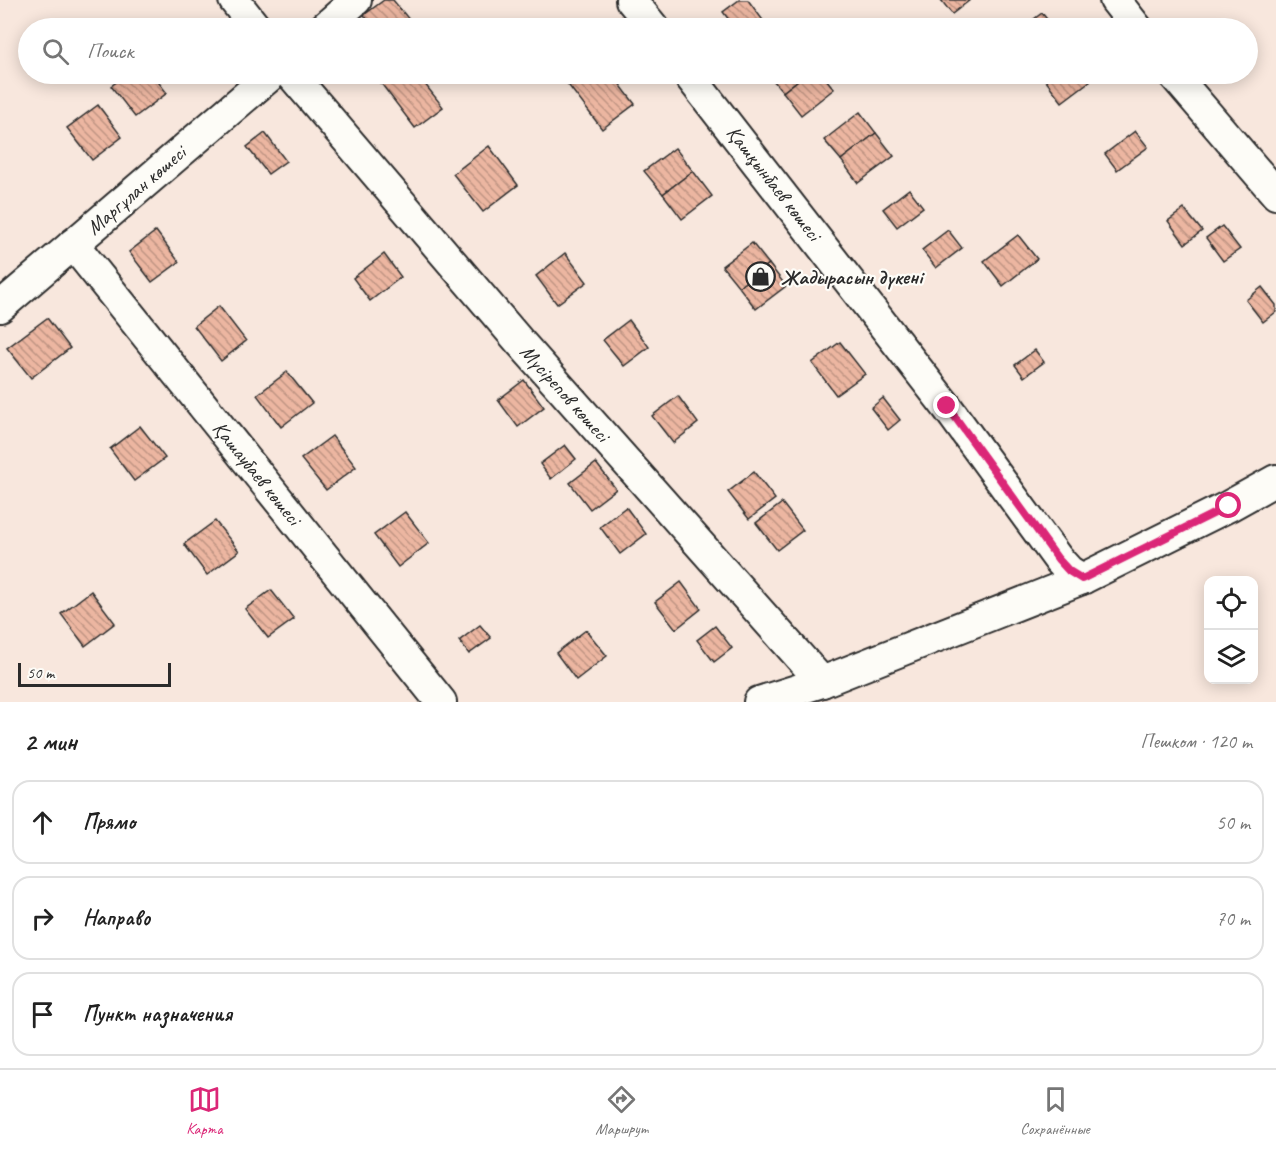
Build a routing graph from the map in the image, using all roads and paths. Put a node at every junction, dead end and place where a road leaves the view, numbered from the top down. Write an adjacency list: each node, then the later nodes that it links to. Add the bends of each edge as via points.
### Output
1 (234, 0): 5 (street)
2 (356, 0): 6 (street)
3 (631, 0): 7 (street)
4 (1115, 0): 8 (street)
5 (248, 18)
6 (335, 18)
7 (646, 18)
8 (1129, 18)
9 (260, 84): 14 (street, Маргұлан көшесі)
10 (300, 84): 18 (street, Мүсірепов көшесі, via 519,341 798,654)
11 (696, 84): 17 (street, Қашқынбаев көшесі, via 947,406 1058,559)
12 (1182, 84): 13 (street)
13 (1276, 194)
14 (73, 244): 15 (street, Маргұлан көшесі); 19 (street, Қашаубаев көшесі)
15 (0, 308)
16 (1276, 480): 17 (street)
17 (1082, 579): 18 (street)
18 (819, 683): 20 (street)
19 (441, 702)
20 (759, 702)

